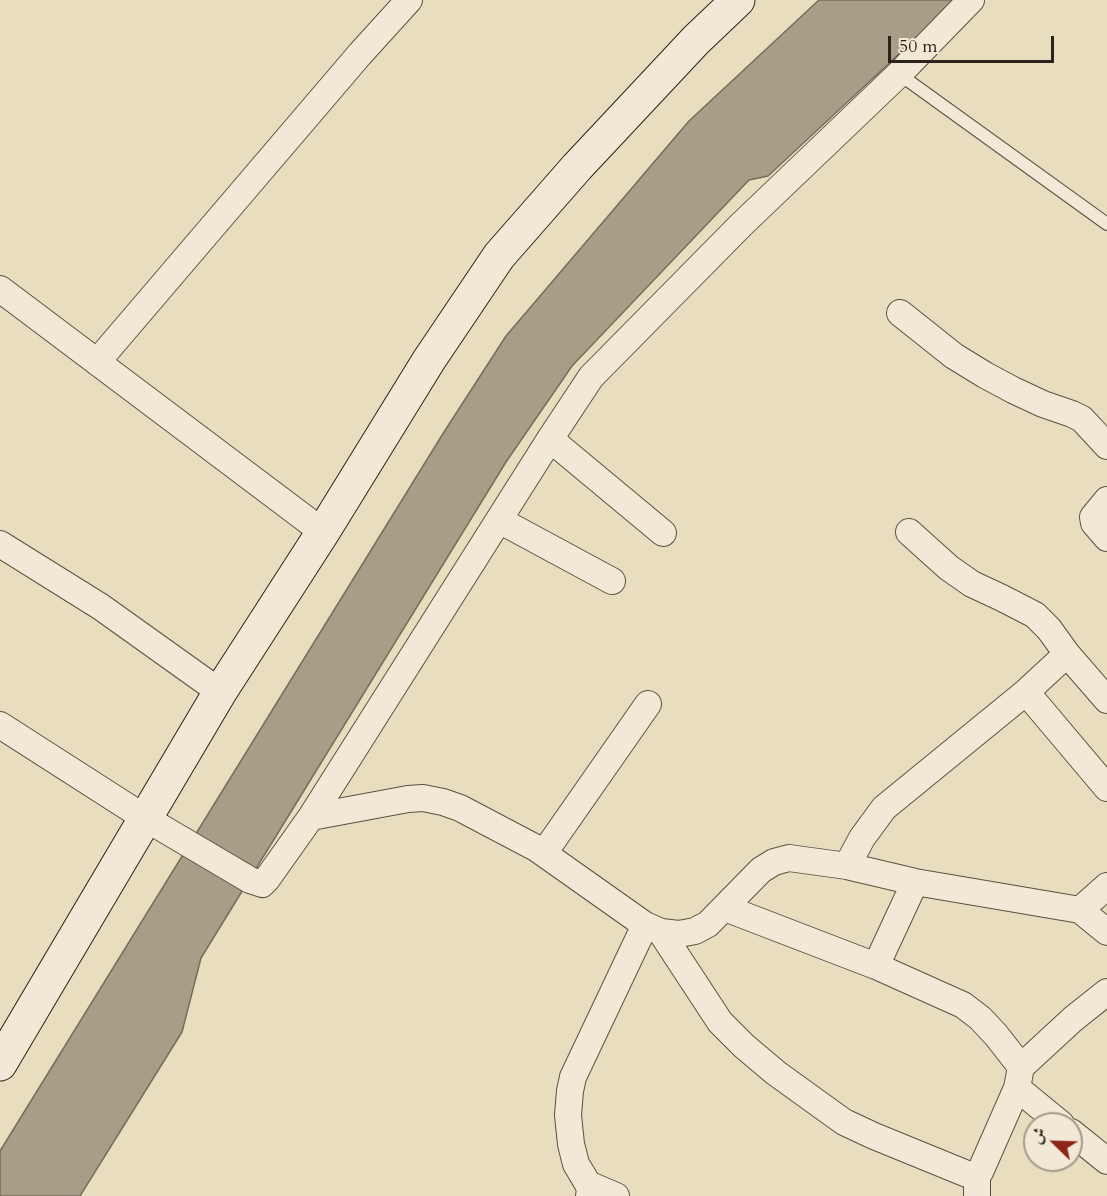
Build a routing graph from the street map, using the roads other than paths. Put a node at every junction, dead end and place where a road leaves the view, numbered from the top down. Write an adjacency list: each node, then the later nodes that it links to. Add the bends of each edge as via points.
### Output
1 (409, 0): 8 (street)
2 (738, 0): 13 (main road, via 576,167 499,256 429,360)
3 (970, 0): 4 (street)
4 (900, 74): 5 (lane); 9 (street, via 741,225 591,377)
5 (1107, 224)
6 (0, 289): 8 (street)
7 (900, 313): 10 (street, via 985,375 1082,419)
8 (97, 362): 13 (street)
9 (550, 439): 12 (street); 15 (street)
10 (1107, 446)
11 (1107, 500): 16 (street, via 1094,523)
12 (499, 520): 18 (street); 26 (street)
13 (324, 532): 20 (main road)
14 (909, 532): 19 (street, via 964,579 1035,615)
15 (663, 533)
16 (1107, 538)
17 (0, 544): 20 (street, via 101,607)
18 (612, 581)
19 (1067, 654): 21 (street); 22 (street)
20 (220, 692): 27 (main road)
21 (1026, 692): 25 (street); 29 (street, via 884,808)
22 (1107, 700)
23 (648, 704): 28 (street)
24 (0, 725): 27 (street)
25 (1107, 788)
26 (311, 817): 27 (street, via 262,884); 28 (street, via 423,798 460,808)
27 (145, 818): 38 (main road)
28 (543, 853): 34 (street)
29 (847, 866): 30 (street); 32 (street, via 782,859 762,870)
30 (915, 882): 33 (street); 36 (street)
31 (1107, 886): 33 (street)
32 (725, 908): 34 (street, via 695,932 679,934); 36 (street)
33 (1080, 910): 35 (street)
34 (653, 929): 43 (street, via 720,1023 776,1073 844,1122 967,1174); 44 (street, via 573,1077 568,1115 571,1144)
35 (1107, 932)
36 (876, 966): 39 (street, via 963,1005 980,1018 996,1035)
37 (1107, 992): 39 (street, via 1073,1019)
38 (0, 1064)
39 (1019, 1078): 40 (street); 43 (street)
40 (1050, 1112)
41 (1083, 1142): 42 (street)
42 (1107, 1161)
43 (977, 1185)
44 (589, 1190): 45 (street)
45 (616, 1196)

